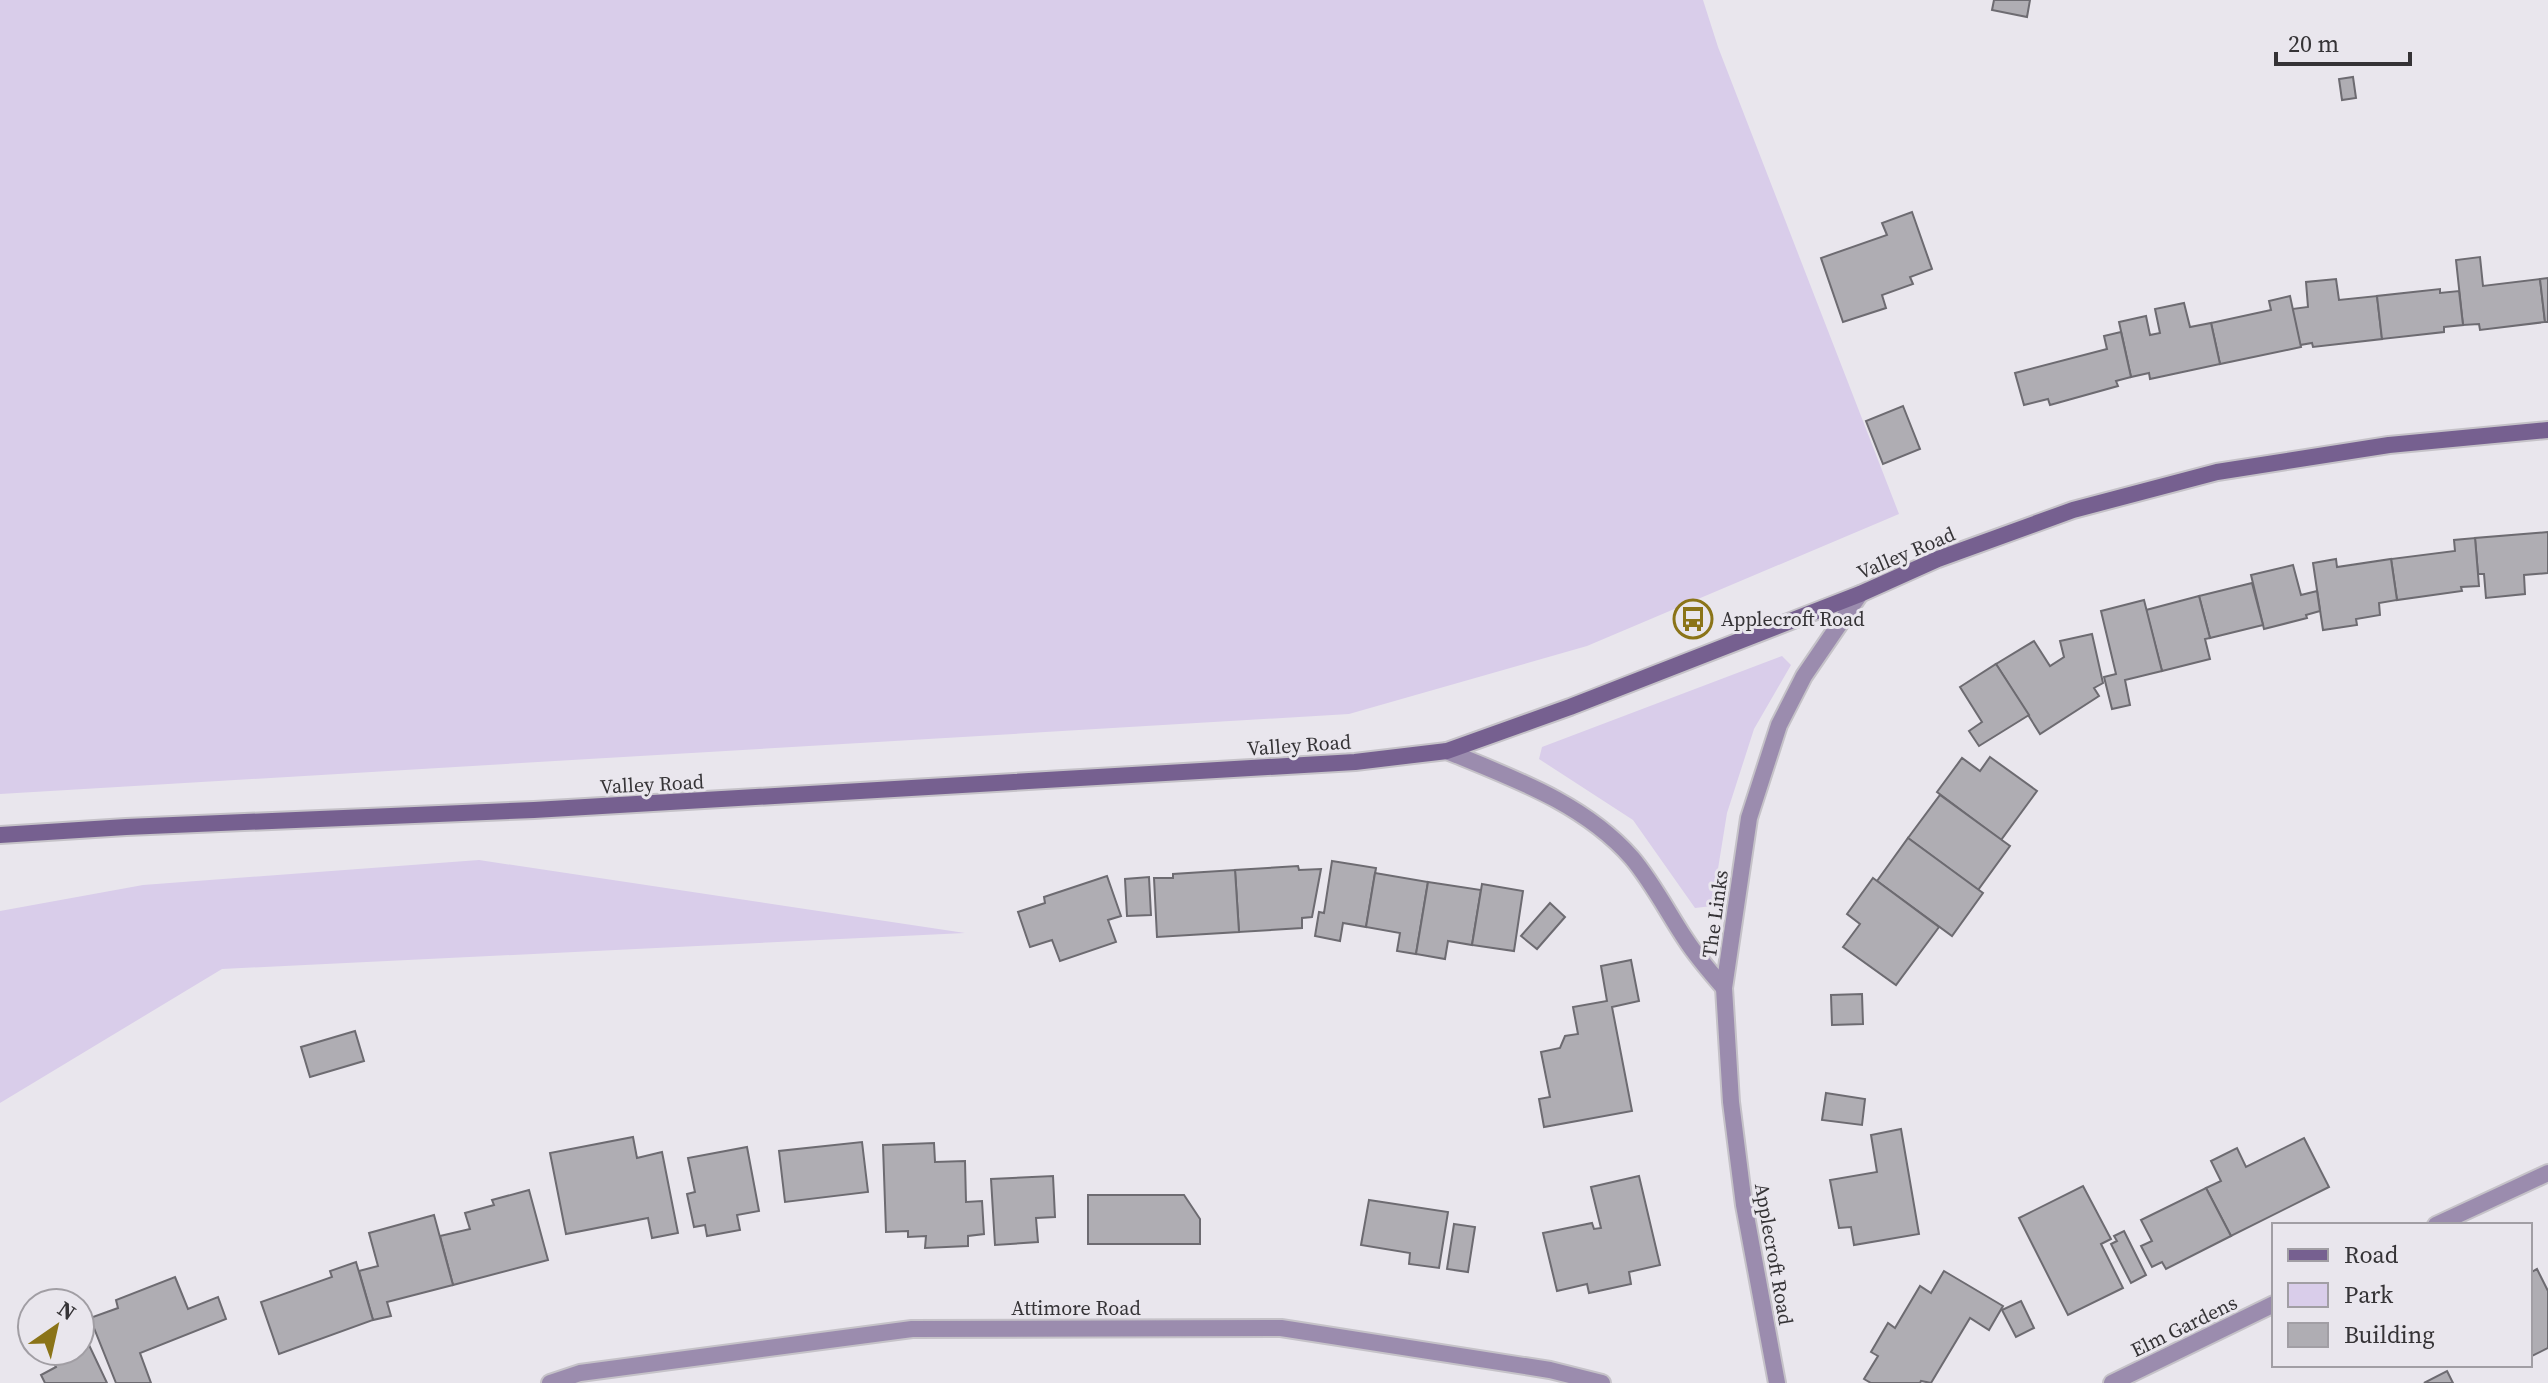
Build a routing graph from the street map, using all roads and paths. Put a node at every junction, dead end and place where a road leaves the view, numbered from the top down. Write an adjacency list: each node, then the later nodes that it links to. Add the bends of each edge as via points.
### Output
1 (2548, 430): 2 (main road, Valley Road, via 2389,445 2217,472 2073,510)
2 (1860, 594): 3 (main road, Valley Road); 5 (street, The Links, via 1804,676 1779,725 1749,818)
3 (1447, 751): 4 (main road, Valley Road, via 1355,762 775,797); 5 (street, The Links, via 1559,800 1597,826 1631,857)
4 (0, 835)
5 (1724, 988): 11 (street, Applecroft Road, via 1744,1205)
6 (2548, 1173): 7 (street)
7 (2440, 1223)
8 (2272, 1305): 12 (street, Elm Gardens)
9 (550, 1383): 10 (street, Attimore Road, via 580,1373 912,1329 1281,1328 1550,1370)
10 (1602, 1383)
11 (1777, 1383)
12 (2112, 1383)

